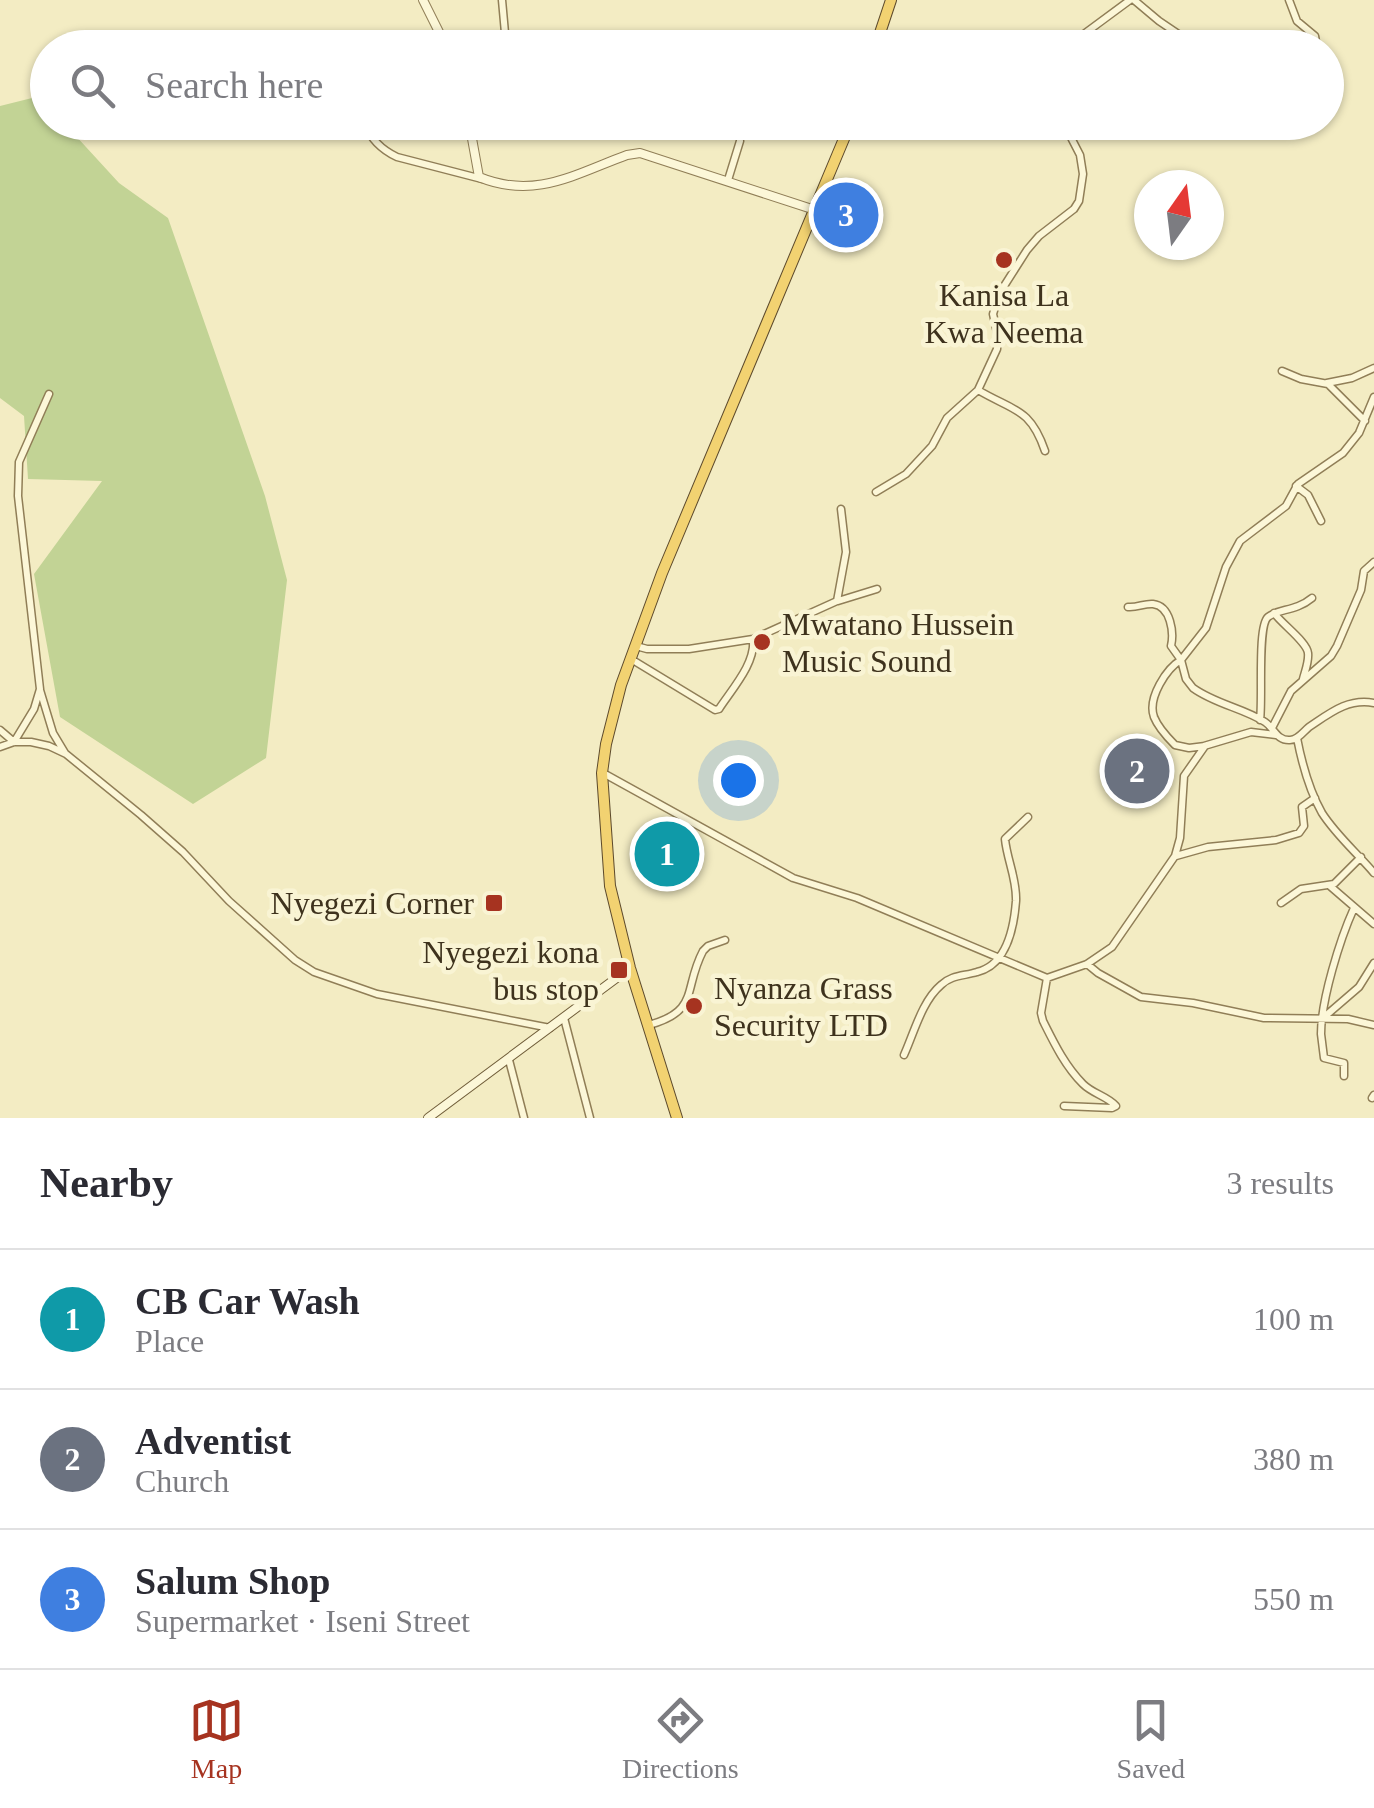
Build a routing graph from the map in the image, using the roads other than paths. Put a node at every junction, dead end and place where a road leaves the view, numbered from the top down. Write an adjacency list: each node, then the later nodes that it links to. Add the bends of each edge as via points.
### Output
1 (423, 0): 6 (street)
2 (502, 0): 7 (street)
3 (891, 0): 8 (highway)
4 (1132, 0): 9 (street); 10 (street)
5 (1289, 0): 11 (street, via 1296,21)
6 (438, 30)
7 (505, 30)
8 (882, 30)
9 (1091, 30)
10 (1172, 30)
11 (1307, 30)
12 (372, 140): 17 (street, via 397,157)
13 (472, 140): 17 (street)
14 (843, 140): 19 (highway)
15 (1072, 140): 23 (street, via 1084,174 1079,201 1026,250 1000,294 993,314 997,349)
16 (740, 141): 18 (street)
17 (483, 179): 18 (street, via 545,186 640,154)
18 (728, 180): 19 (street)
19 (815, 210): 39 (highway)
20 (1374, 368): 22 (street)
21 (1282, 371): 22 (street)
22 (1326, 383): 26 (street)
23 (978, 390): 27 (street, via 1030,420); 29 (street, via 947,418 906,474)
24 (49, 394): 43 (street, via 20,462 18,496)
25 (1374, 396): 26 (street)
26 (1365, 420): 28 (street, via 1343,454)
27 (1044, 451)
28 (1296, 486): 31 (street); 41 (street, via 1286,506 1238,544 1206,628)
29 (876, 492)
30 (841, 509): 35 (street, via 846,552)
31 (1322, 521)
32 (1374, 562): 42 (street, via 1364,570 1331,656)
33 (877, 589): 35 (street)
34 (1312, 598): 37 (street)
35 (837, 601): 38 (street)
36 (1128, 607): 41 (street, via 1159,605)
37 (1274, 614): 42 (street, via 1307,647); 45 (street, via 1261,631)
38 (753, 638): 39 (street, via 689,649); 40 (street, via 750,660 715,710)
39 (636, 646): 40 (highway)
40 (631, 659): 54 (highway)
41 (1181, 660): 45 (street, via 1193,688); 51 (street, via 1164,674 1153,714 1175,745)
42 (1302, 680): 46 (street)
43 (40, 689): 50 (street); 53 (street)
44 (1374, 702): 49 (street, via 1347,703)
45 (1260, 720): 46 (street)
46 (1272, 728): 48 (street)
47 (0, 730): 50 (street)
48 (1277, 736): 49 (street); 51 (street, via 1254,732)
49 (1297, 738): 55 (street)
50 (14, 742): 52 (street); 53 (street)
51 (1204, 746): 57 (street, via 1184,776)
52 (0, 748)
53 (66, 754): 74 (street, via 314,972 376,994)
54 (602, 773): 65 (street, via 793,878); 68 (highway, via 610,886)
55 (1315, 798): 57 (street, via 1302,807 1300,833); 58 (street)
56 (1028, 817): 65 (street, via 1005,839 1016,901)
57 (1175, 856): 67 (street, via 1112,947)
58 (1361, 857): 59 (street); 60 (street)
59 (1374, 873)
60 (1330, 886): 61 (street, via 1301,889); 62 (street)
61 (1281, 903)
62 (1354, 908): 63 (street); 71 (street)
63 (1374, 924)
64 (726, 940): 72 (street, via 702,951 683,1007)
65 (1002, 958): 69 (street); 75 (street, via 936,990)
66 (1374, 963): 71 (street, via 1359,987)
67 (1087, 964): 69 (street); 71 (street, via 1141,996 1264,1018)
68 (630, 968): 70 (street); 72 (highway)
69 (1046, 978): 78 (street, via 1042,1022 1076,1076 1116,1106)
70 (564, 1018): 74 (street); 81 (street)
71 (1322, 1019): 73 (street); 77 (street, via 1324,1058 1344,1062)
72 (647, 1025): 82 (highway)
73 (1374, 1026)
74 (550, 1028): 76 (street)
75 (904, 1055)
76 (509, 1060): 79 (street); 80 (street)
77 (1344, 1076)
78 (1064, 1106)
79 (428, 1118)
80 (524, 1118)
81 (590, 1118)
82 (677, 1118)

